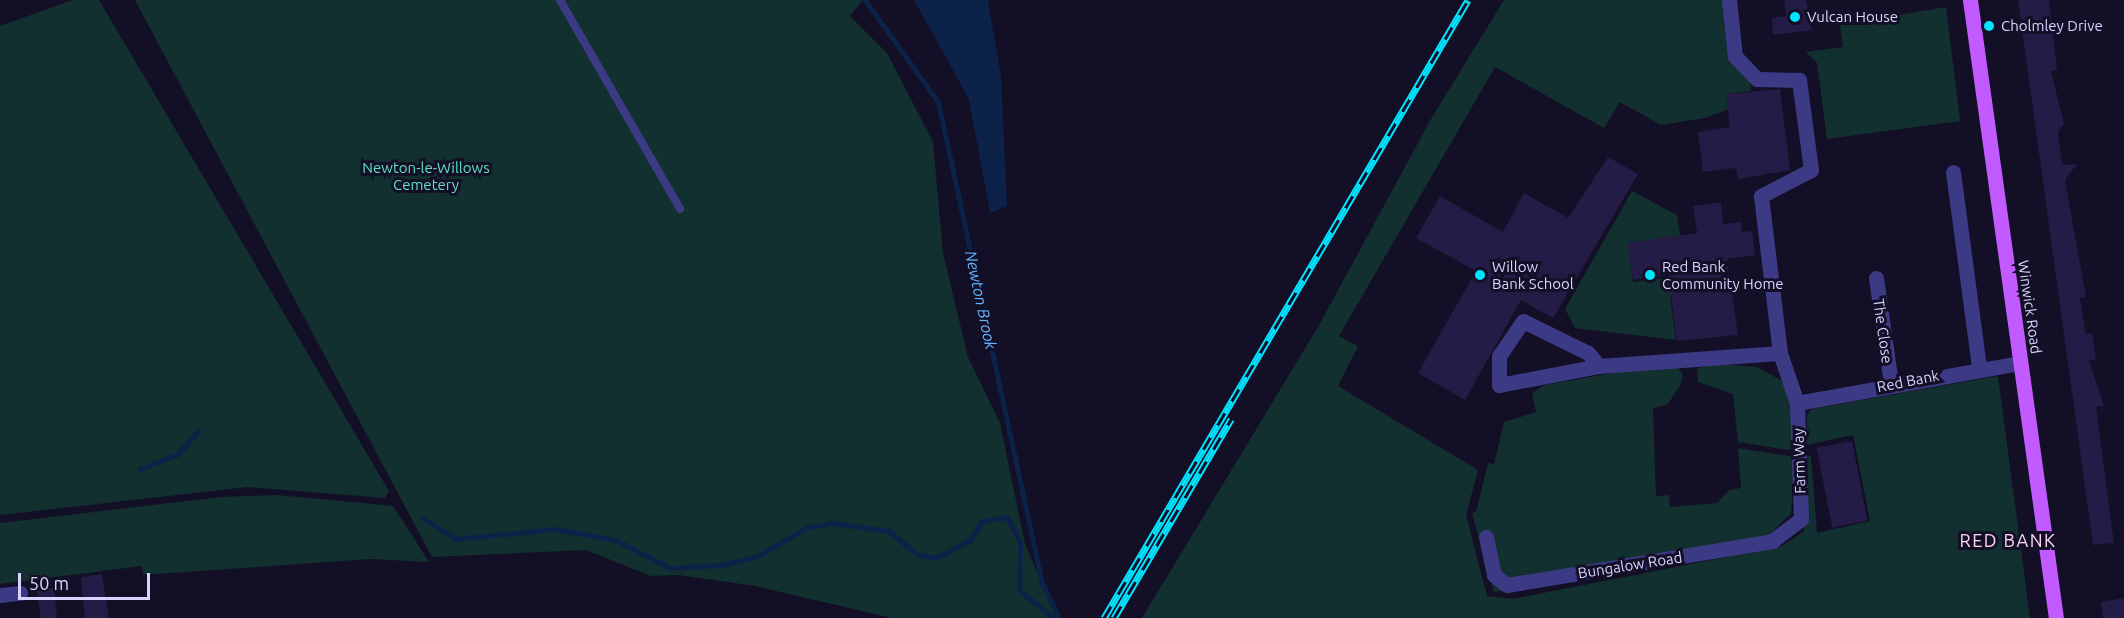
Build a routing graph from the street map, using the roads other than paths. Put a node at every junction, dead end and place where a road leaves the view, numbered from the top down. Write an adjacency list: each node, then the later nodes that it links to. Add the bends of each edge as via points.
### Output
1 (560, 0): 5 (lane)
2 (1729, 0): 7 (street, Farm Way, via 1735,56 1757,79 1799,80 1811,170 1761,196)
3 (1970, 0): 8 (main road, Winwick Road)
4 (1953, 172): 10 (street)
5 (680, 209)
6 (1876, 278): 11 (street, The Close)
7 (1780, 353): 9 (street); 12 (street, Farm Way)
8 (2020, 363): 10 (street, Red Bank); 17 (main road, Winwick Road)
9 (1599, 366): 9 (street, via 1576,370 1499,385 1499,356 1523,321 1588,353)
10 (1978, 368): 11 (street, Red Bank)
11 (1891, 383): 12 (street, Red Bank)
12 (1797, 403): 13 (street, Farm Way)
13 (1801, 519): 14 (street, Bungalow Road, via 1772,541 1507,585 1494,575)
14 (1485, 537)
15 (20, 593): 16 (street)
16 (0, 595)
17 (2056, 618)

